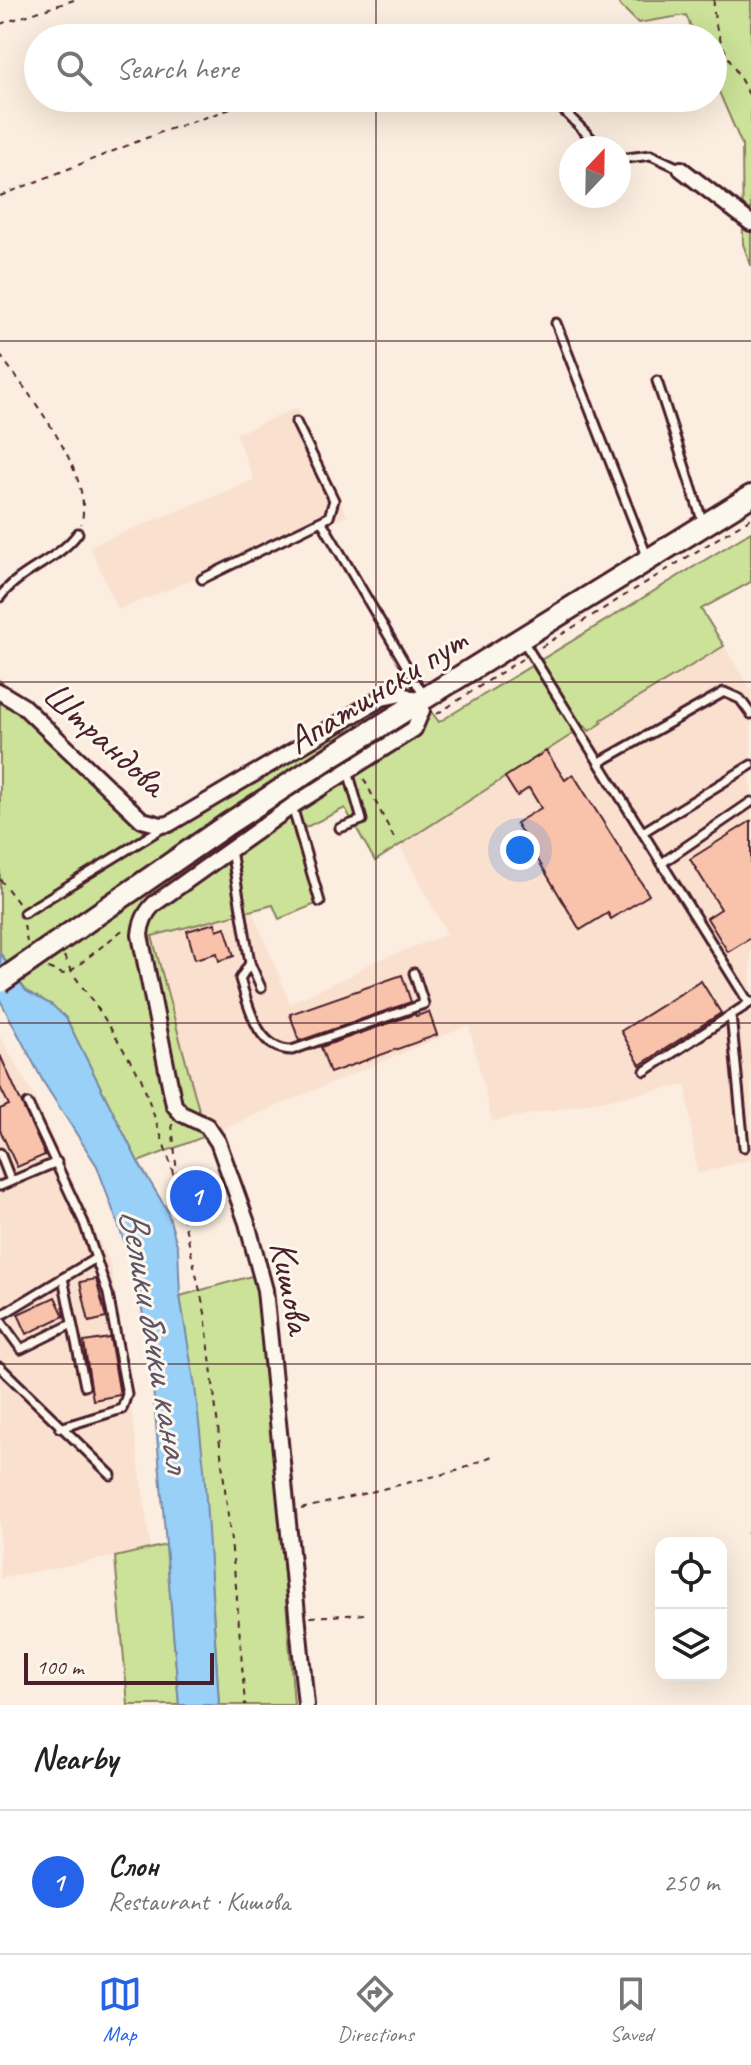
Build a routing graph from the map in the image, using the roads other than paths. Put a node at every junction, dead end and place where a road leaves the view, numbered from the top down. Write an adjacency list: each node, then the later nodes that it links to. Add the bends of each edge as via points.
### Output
1 (565, 112): 2 (lane)
2 (589, 136)
3 (631, 158): 4 (lane, via 651,155)
4 (681, 169): 5 (street)
5 (751, 223)
6 (556, 323): 13 (lane)
7 (657, 381): 11 (lane)
8 (296, 422): 10 (lane, via 334,500)
9 (751, 496): 11 (main road, Апатински пут)
10 (322, 522): 14 (lane); 18 (lane)
11 (704, 525): 13 (main road, Апатински пут)
12 (78, 533): 15 (lane)
13 (648, 559): 16 (main road, Апатински пут)
14 (202, 579)
15 (0, 597)
16 (526, 646): 18 (main road, Апатински пут); 20 (lane)
17 (0, 692): 25 (street, Штрандова, via 23,706 142,820)
18 (422, 700): 22 (street, via 414,729); 25 (street, Штрандова, via 401,694 382,698); 34 (main road, Апатински пут, bridge, via 225,826)
19 (751, 714): 20 (lane, via 735,694 718,693)
20 (600, 762): 27 (lane)
21 (751, 765): 27 (lane)
22 (352, 766): 24 (street); 26 (lane, via 362,820)
23 (751, 802): 29 (lane)
24 (292, 806): 28 (street); 30 (lane)
25 (169, 824): 31 (lane)
26 (340, 828)
27 (643, 832): 29 (lane)
28 (231, 850): 32 (lane); 53 (street, Кишова, via 147,911 140,935 174,1105 207,1126 218,1142 259,1261)
29 (662, 863): 36 (lane)
30 (320, 902)
31 (24, 913)
32 (250, 963): 33 (lane, via 240,979 253,1022 281,1050 424,1004); 35 (lane)
33 (414, 973)
34 (0, 982)
35 (261, 988)
36 (750, 1002): 37 (lane)
37 (731, 1015): 38 (lane); 40 (lane)
38 (645, 1071)
39 (28, 1104): 42 (lane)
40 (744, 1147)
41 (0, 1153): 43 (lane)
42 (57, 1162): 43 (lane); 45 (lane)
43 (11, 1181): 44 (lane)
44 (0, 1186)
45 (96, 1258): 46 (lane); 51 (lane, via 108,1294 126,1404)
46 (63, 1278): 47 (lane); 48 (lane)
47 (0, 1318): 48 (lane, via 21,1349)
48 (70, 1325): 50 (lane)
49 (0, 1367): 51 (lane)
50 (85, 1386)
51 (60, 1428): 52 (lane)
52 (111, 1475)
53 (306, 1705)

